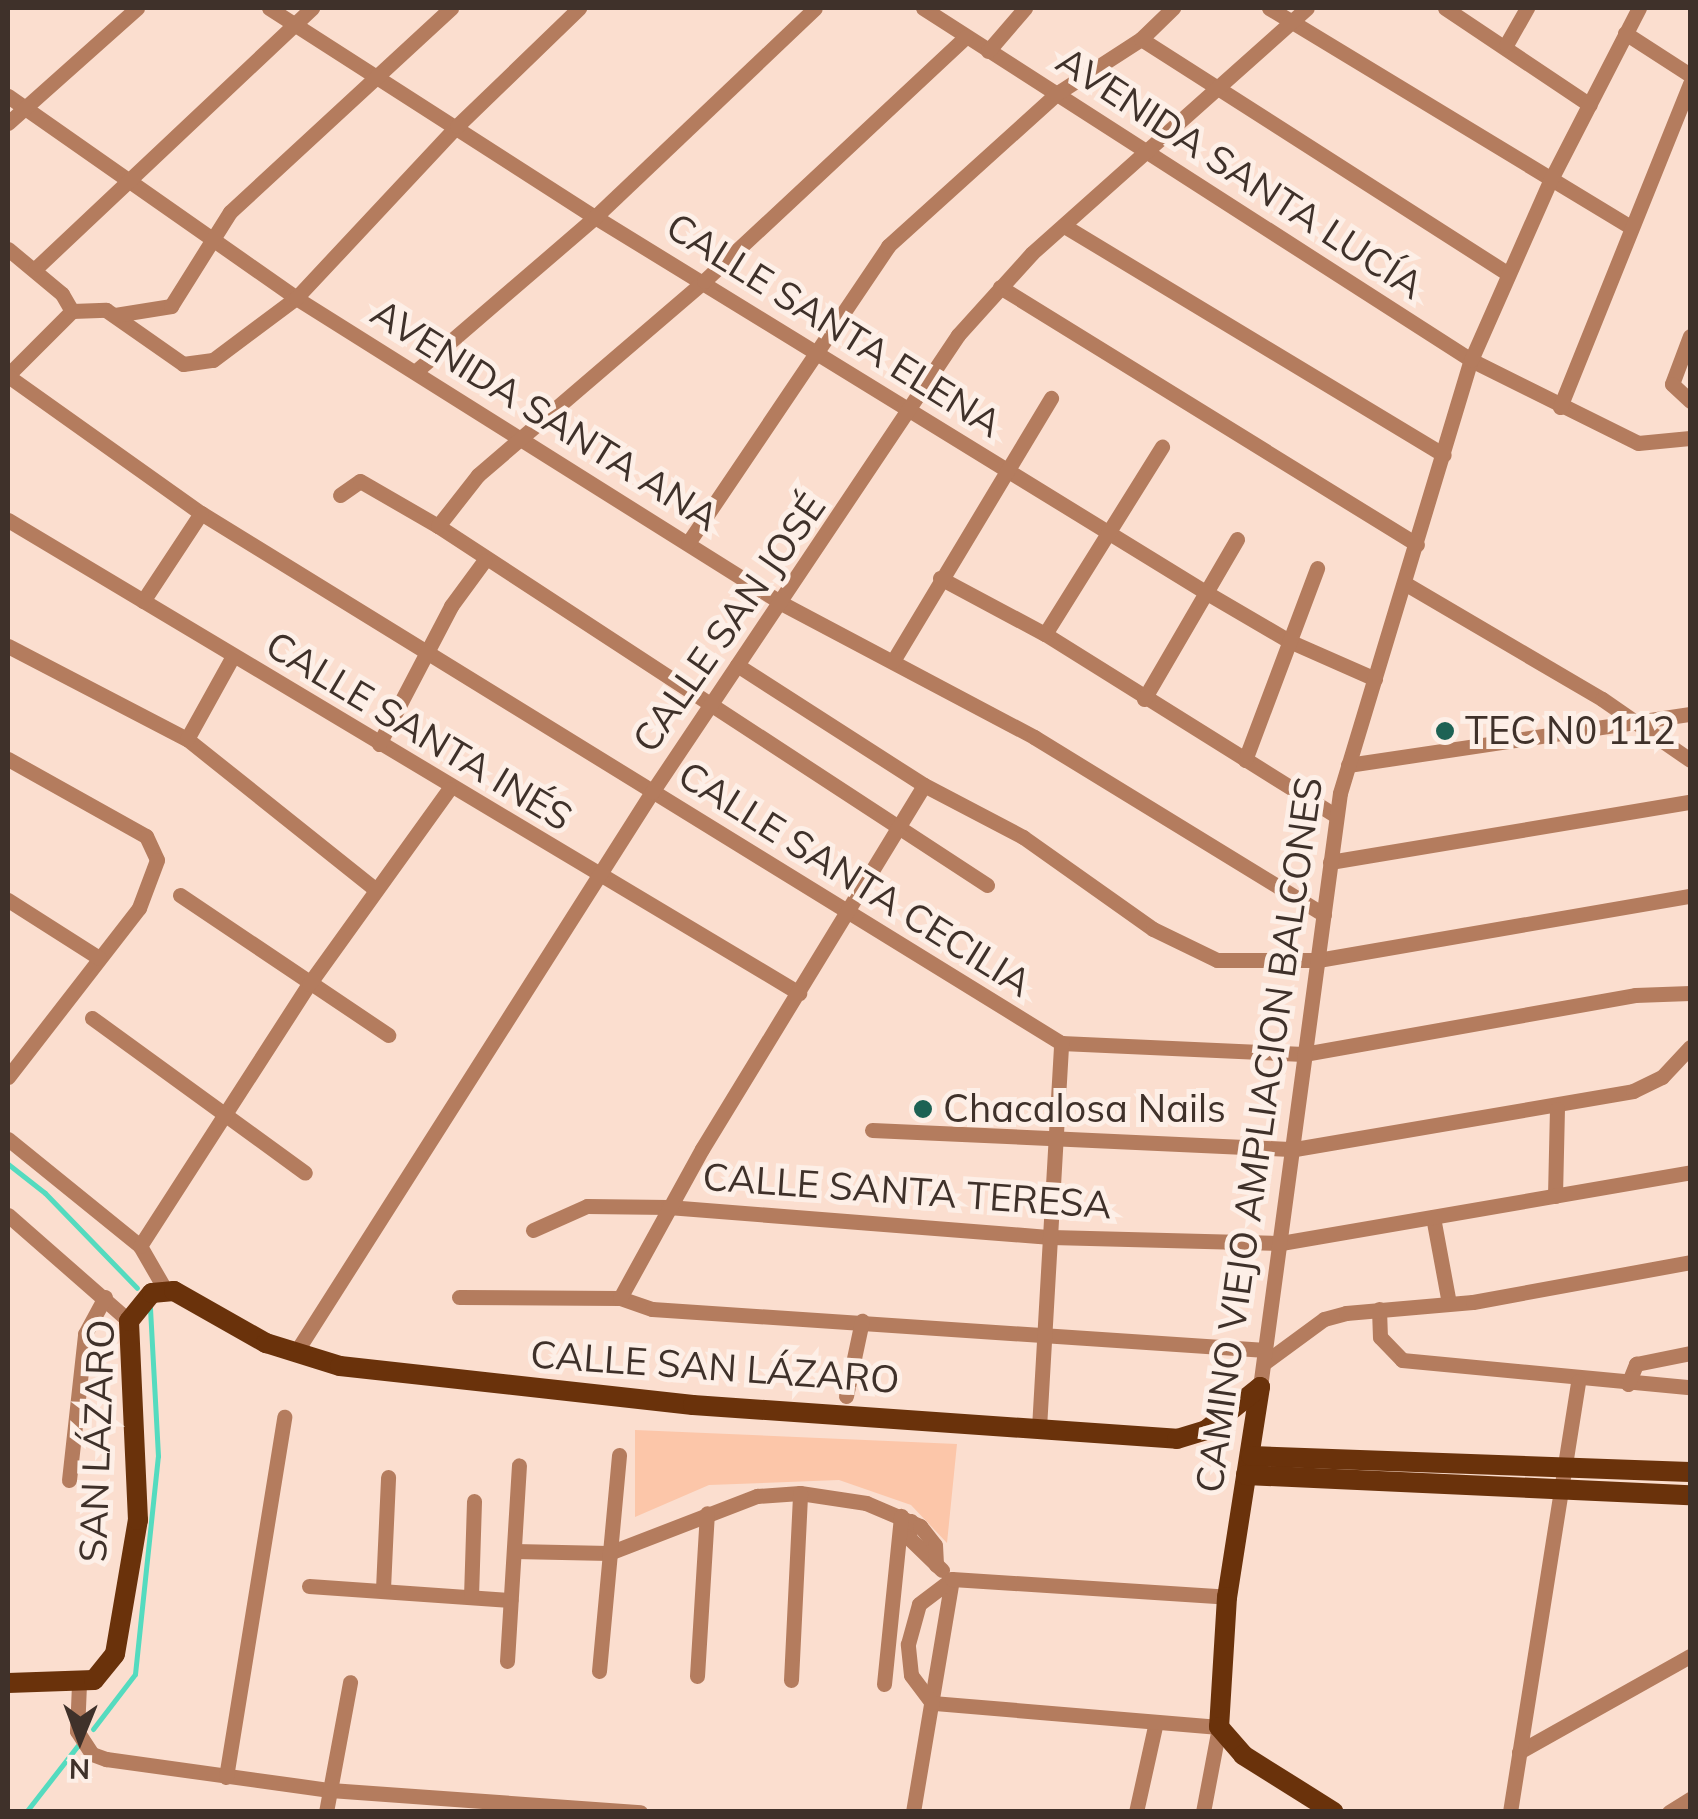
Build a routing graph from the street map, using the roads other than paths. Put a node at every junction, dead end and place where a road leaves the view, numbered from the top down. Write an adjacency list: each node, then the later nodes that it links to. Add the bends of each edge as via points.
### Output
1 (136, 8): 29 (street)
2 (269, 8): 16 (street, CALLE SANTA ELENA)
3 (312, 8): 16 (street)
4 (451, 8): 22 (street)
5 (579, 8): 31 (street)
6 (815, 8): 35 (street)
7 (924, 8): 18 (street, AVENIDA SANTA LUCÍA)
8 (1025, 8): 21 (street)
9 (1173, 8): 19 (street)
10 (1269, 8): 15 (street)
11 (1307, 8): 15 (street, CALLE SAN JOSÉ)
12 (1445, 8): 20 (street)
13 (1527, 8): 20 (street)
14 (1639, 8): 17 (street, CAMINO VIEJO AMPLIACION BALCONES)
15 (1291, 21): 25 (street, CALLE SAN JOSÉ); 33 (street)
16 (294, 24): 22 (street, CALLE SANTA ELENA); 34 (street)
17 (1626, 33): 23 (street); 28 (street, CAMINO VIEJO AMPLIACION BALCONES)
18 (966, 37): 21 (street, AVENIDA SANTA LUCÍA); 42 (street)
19 (1141, 39): 25 (street); 26 (street)
20 (1506, 45): 28 (street)
21 (988, 51): 26 (street, AVENIDA SANTA LUCÍA)
22 (376, 76): 31 (street, CALLE SANTA ELENA); 38 (street, via 258,182)
23 (1690, 76)
24 (1690, 83): 37 (street)
25 (1219, 88): 32 (street, CALLE SAN JOSÉ); 41 (street)
26 (1056, 94): 32 (street, AVENIDA SANTA LUCÍA); 48 (street, via 888,246)
27 (8, 96): 29 (street, AVENIDA SANTA ANA)
28 (1590, 104): 33 (street, CAMINO VIEJO AMPLIACION BALCONES)
29 (24, 108): 30 (street); 34 (street, AVENIDA SANTA ANA)
30 (8, 123)
31 (456, 126): 35 (street, CALLE SANTA ELENA); 44 (street)
32 (1150, 153): 36 (street, CALLE SAN JOSÉ); 49 (street, AVENIDA SANTA LUCÍA)
33 (1550, 182): 37 (street); 41 (street, CAMINO VIEJO AMPLIACION BALCONES)
34 (124, 183): 38 (street, AVENIDA SANTA ANA); 40 (street)
35 (595, 217): 42 (street, CALLE SANTA ELENA); 50 (street)
36 (1066, 227): 43 (street, CALLE SAN JOSÉ); 59 (street)
37 (1631, 228): 54 (street)
38 (208, 240): 44 (street, AVENIDA SANTA ANA); 46 (street, via 171,306)
39 (8, 248): 40 (street)
40 (35, 269): 45 (street)
41 (1506, 273): 49 (street, CAMINO VIEJO AMPLIACION BALCONES)
42 (704, 281): 48 (street, CALLE SANTA ELENA); 57 (street)
43 (1000, 287): 55 (street, CALLE SAN JOSÉ, via 958,334); 68 (street)
44 (296, 298): 46 (street, via 202,364 183,364); 50 (street, AVENIDA SANTA ANA)
45 (72, 311): 46 (street, via 95,306); 51 (street)
46 (114, 315)
47 (1690, 336): 53 (street, via 1672,384)
48 (815, 353): 55 (street, CALLE SANTA ELENA); 67 (street)
49 (1470, 360): 54 (street, AVENIDA SANTA LUCÍA); 59 (street, CAMINO VIEJO AMPLIACION BALCONES)
50 (415, 372): 57 (street, AVENIDA SANTA ANA)
51 (8, 376): 62 (street, CALLE SANTA CECILIA)
52 (1051, 398): 60 (street)
53 (1690, 401)
54 (1560, 407): 56 (street, AVENIDA SANTA LUCÍA, via 1638,443)
55 (912, 412): 60 (street, CALLE SANTA ELENA); 75 (street, CALLE SAN JOSÉ)
56 (1690, 438)
57 (522, 441): 64 (street, via 478,475); 67 (street, AVENIDA SANTA ANA)
58 (1162, 447): 65 (street)
59 (1444, 456): 68 (street, CAMINO VIEJO AMPLIACION BALCONES)
60 (1005, 469): 65 (street, CALLE SANTA ELENA); 71 (street)
61 (340, 495): 64 (street, via 360,481)
62 (201, 512): 74 (street); 79 (street, CALLE SANTA CECILIA)
63 (8, 520): 74 (street, CALLE SANTA INÉS)
64 (438, 526): 69 (street)
65 (1108, 530): 73 (street, CALLE SANTA ELENA); 76 (street)
66 (1236, 539): 73 (street)
67 (688, 543): 75 (street, AVENIDA SANTA ANA)
68 (1416, 545): 72 (street, CAMINO VIEJO AMPLIACION BALCONES)
69 (484, 560): 79 (street); 85 (street)
70 (1316, 568): 77 (street)
71 (940, 578): 76 (street); 81 (street)
72 (1406, 584): 83 (street, CAMINO VIEJO AMPLIACION BALCONES); 87 (street)
73 (1207, 593): 77 (street, CALLE SANTA ELENA); 84 (street)
74 (143, 601): 80 (street, CALLE SANTA INÉS)
75 (783, 604): 81 (street, AVENIDA SANTA ANA); 82 (street, CALLE SAN JOSÉ)
76 (1045, 634): 84 (street)
77 (1289, 642): 83 (street, CALLE SANTA ELENA); 91 (street)
78 (8, 646): 88 (street)
79 (426, 653): 89 (street); 96 (street, CALLE SANTA CECILIA)
80 (233, 656): 88 (street); 89 (street, CALLE SANTA INÉS)
81 (893, 661): 108 (street, AVENIDA SANTA ANA, via 1090,770)
82 (738, 665): 85 (street, CALLE SAN JOSÉ); 94 (street)
83 (1375, 679): 93 (street, CAMINO VIEJO AMPLIACION BALCONES)
84 (1144, 699): 91 (street)
85 (708, 707): 96 (street, CALLE SAN JOSÉ); 99 (street)
86 (1690, 714): 87 (street)
87 (1635, 723): 92 (street); 93 (street)
88 (187, 739): 103 (street)
89 (379, 744): 95 (street, CALLE SANTA INÉS)
90 (8, 759): 109 (street, via 146,836 153,847 150,886)
91 (1245, 760): 98 (street)
92 (1690, 760)
93 (1348, 766): 98 (street, CAMINO VIEJO AMPLIACION BALCONES)
94 (924, 785): 99 (street); 110 (street, via 1023,837 1104,898 1198,953 1241,962)
95 (449, 790): 101 (street, CALLE SANTA INÉS); 103 (street)
96 (652, 792): 101 (street, CALLE SAN JOSÉ); 107 (street, CALLE SANTA CECILIA)
97 (1690, 802): 100 (street)
98 (1336, 816): 100 (street, CAMINO VIEJO AMPLIACION BALCONES)
99 (902, 824): 102 (street); 107 (street)
100 (1330, 862): 108 (street, CAMINO VIEJO AMPLIACION BALCONES)
101 (602, 878): 112 (street, CALLE SANTA INÉS); 146 (street, CALLE SAN JOSÉ)
102 (987, 886)
103 (375, 888): 111 (street)
104 (180, 895): 111 (street)
105 (1690, 896): 110 (street)
106 (8, 900): 109 (street)
107 (852, 912): 112 (street); 116 (street, CALLE SANTA CECILIA)
108 (1324, 916): 110 (street, CAMINO VIEJO AMPLIACION BALCONES)
109 (99, 958): 119 (street)
110 (1318, 960): 118 (street, CAMINO VIEJO AMPLIACION BALCONES)
111 (308, 984): 115 (street); 121 (street)
112 (798, 994): 129 (street)
113 (1690, 994): 118 (street, CALLE SANTA CECILIA, via 1587,1003)
114 (92, 1018): 121 (street)
115 (388, 1035)
116 (1061, 1043): 118 (street, CALLE SANTA CECILIA); 124 (street)
117 (1690, 1047): 120 (street, via 1649,1086)
118 (1304, 1054): 125 (street, CAMINO VIEJO AMPLIACION BALCONES)
119 (8, 1078)
120 (1557, 1109): 125 (street, via 1513,1107); 128 (street)
121 (223, 1112): 126 (street); 135 (street)
122 (872, 1130): 124 (street)
123 (8, 1139): 135 (street)
124 (1058, 1141): 125 (street); 133 (street)
125 (1295, 1149): 134 (street, CAMINO VIEJO AMPLIACION BALCONES)
126 (305, 1172)
127 (1690, 1172): 128 (street, CALLE SANTA TERESA)
128 (1555, 1196): 131 (street, CALLE SANTA TERESA)
129 (668, 1208): 132 (street, CALLE SANTA TERESA, via 587,1206); 133 (street, CALLE SANTA TERESA); 140 (street)
130 (8, 1215): 138 (street)
131 (1433, 1217): 134 (street, CALLE SANTA TERESA); 141 (street)
132 (534, 1230)
133 (1051, 1237): 134 (street, CALLE SANTA TERESA); 145 (street)
134 (1281, 1243): 148 (street, CAMINO VIEJO AMPLIACION BALCONES)
135 (140, 1246): 137 (street)
136 (1690, 1262): 141 (street)
137 (152, 1295): 143 (main road, SAN LÁZARO); 146 (main road, CALLE SAN LÁZARO)
138 (106, 1297): 143 (street); 162 (street, via 85,1334)
139 (459, 1297): 140 (street)
140 (620, 1298): 144 (street, via 652,1310)
141 (1449, 1303): 142 (street)
142 (1379, 1309): 148 (street, via 1324,1319); 149 (street, via 1380,1337 1402,1360)
143 (129, 1321): 184 (main road, SAN LÁZARO, via 138,1520 115,1654 102,1675)
144 (862, 1321): 145 (street); 153 (street)
145 (1044, 1331): 148 (street); 155 (street)
146 (296, 1352): 155 (main road, CALLE SAN LÁZARO, via 392,1375)
147 (1690, 1353): 150 (street, via 1636,1364)
148 (1265, 1357): 152 (street, CAMINO VIEJO AMPLIACION BALCONES)
149 (1578, 1381): 150 (street); 159 (street)
150 (1628, 1384): 151 (street)
151 (1690, 1387)
152 (1260, 1388): 155 (main road, CALLE SAN LÁZARO, via 1194,1436); 158 (main road, CAMINO VIEJO AMPLIACION BALCONES)
153 (846, 1396)
154 (284, 1417): 190 (street)
155 (1039, 1428)
156 (619, 1454): 170 (street)
157 (519, 1465): 169 (street)
158 (1248, 1466): 159 (main road); 163 (main road); 175 (main road, CAMINO VIEJO AMPLIACION BALCONES)
159 (1563, 1466): 160 (main road); 163 (street)
160 (1690, 1472)
161 (388, 1477): 173 (street)
162 (69, 1480)
163 (1559, 1487): 165 (main road); 189 (street)
164 (800, 1493): 167 (street, via 758,1496); 168 (street); 181 (street)
165 (1690, 1494)
166 (474, 1501): 174 (street)
167 (707, 1513): 170 (street); 180 (street)
168 (906, 1519): 171 (street, via 909,1538); 185 (street)
169 (514, 1551): 170 (street); 176 (street)
170 (609, 1553): 179 (street)
171 (952, 1578): 175 (street); 186 (street); 186 (street, via 920,1604 908,1644 912,1674)
172 (310, 1586): 173 (street)
173 (382, 1589): 174 (street)
174 (472, 1597): 176 (street)
175 (1227, 1597): 188 (main road, CAMINO VIEJO AMPLIACION BALCONES)
176 (511, 1600): 178 (street)
177 (1690, 1656): 189 (street)
178 (507, 1661)
179 (599, 1671)
180 (697, 1676)
181 (792, 1680)
182 (350, 1682): 191 (street)
183 (8, 1684): 184 (main road)
184 (79, 1684): 190 (street, via 77,1731 92,1754)
185 (884, 1684)
186 (932, 1703): 187 (street); 195 (street)
187 (1156, 1722): 188 (street); 196 (street)
188 (1219, 1727): 197 (street); 198 (main road, via 1243,1755)
189 (1519, 1752): 199 (street)
190 (226, 1777): 191 (street)
191 (330, 1790): 193 (street); 194 (street)
192 (1690, 1800): 200 (street)
193 (326, 1812)
194 (640, 1812)
195 (913, 1812)
196 (1136, 1812)
197 (1203, 1812)
198 (1334, 1812)
199 (1510, 1812)
200 (1669, 1812)

